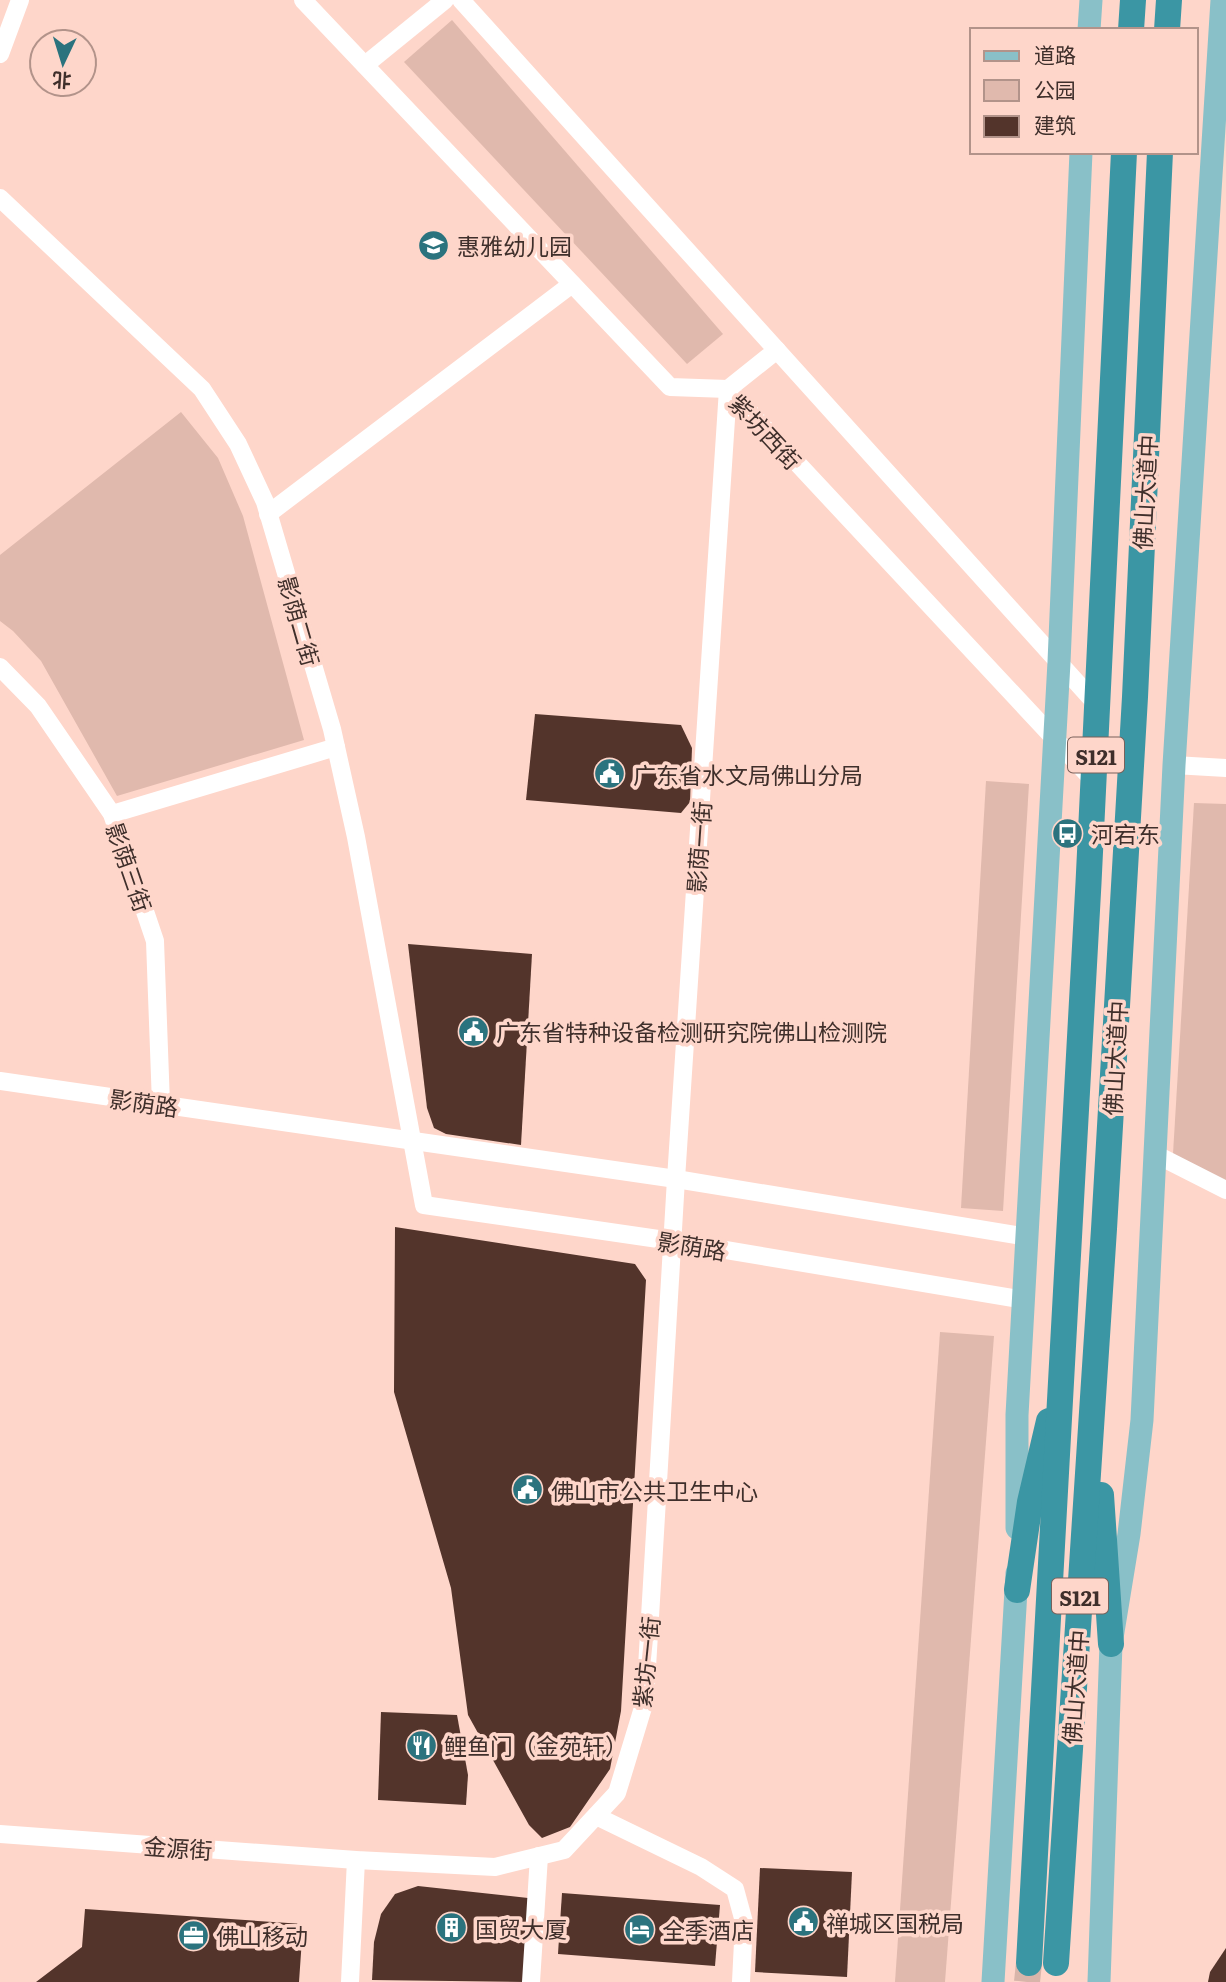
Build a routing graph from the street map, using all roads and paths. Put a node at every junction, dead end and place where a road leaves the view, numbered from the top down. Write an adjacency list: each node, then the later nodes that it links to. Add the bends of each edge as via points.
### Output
1 (20, 0): 12 (street)
2 (303, 0): 13 (street, 紫坊西街)
3 (445, 0): 13 (street)
4 (461, 0): 19 (street)
5 (1091, 0): 9 (main road)
6 (1133, 0): 10 (highway)
7 (1169, 0): 11 (highway)
8 (1222, 0): 27 (main road)
9 (1089, 28)
10 (1131, 28)
11 (1167, 28)
12 (0, 54)
13 (365, 65): 18 (street, 紫坊西街)
14 (1082, 154): 22 (main road)
15 (1124, 154): 24 (highway, 佛山大道中 / S121)
16 (1160, 154): 41 (highway, 佛山大道中 / S121, via 1135,697)
17 (0, 198): 21 (street, 影荫二街, via 202,389 238,444)
18 (572, 284): 20 (street, 紫坊西街, via 670,387); 21 (street)
19 (777, 350): 20 (street); 22 (street)
20 (728, 389): 25 (street, 紫坊西街); 35 (street, 影荫一街)
21 (268, 514): 26 (street, 影荫二街)
22 (1059, 662): 24 (street); 25 (main road)
23 (0, 667): 30 (street, 影荫三街, via 38,706)
24 (1098, 706): 29 (highway, 佛山大道中 / S121)
25 (1054, 739): 29 (street, 紫坊西街); 37 (main road)
26 (336, 747): 30 (street); 33 (street, 影荫二街)
27 (1174, 765): 28 (street); 34 (main road)
28 (1226, 768)
29 (1094, 781): 40 (highway, 佛山大道中 / S121)
30 (112, 814): 32 (street, 影荫三街, via 155,941)
31 (0, 1081): 32 (street, 影荫路)
32 (161, 1104): 33 (street, 影荫路)
33 (414, 1140): 35 (street, 影荫路); 38 (street, 影荫路, via 424,1205)
34 (1155, 1154): 36 (street); 43 (main road, via 1142,1420)
35 (676, 1179): 37 (street, 影荫路); 38 (street, 影荫一街)
36 (1226, 1190)
37 (1028, 1237): 39 (main road)
38 (672, 1241): 39 (street, 影荫路); 44 (street, 紫坊一街, via 645,1701 617,1793)
39 (1025, 1300): 42 (main road, via 1017,1415)
40 (1065, 1358): 42 (highway, via 1030,1503); 48 (highway, 佛山大道中 / S121)
41 (1096, 1364): 43 (highway); 49 (highway, 佛山大道中 / S121)
42 (1017, 1590): 53 (main road)
43 (1111, 1644): 54 (main road)
44 (596, 1816): 46 (street, 紫坊一街, via 564,1850); 52 (street, via 701,1867 735,1889 744,1922)
45 (0, 1834): 47 (street, 金源街)
46 (539, 1856): 47 (street, 紫坊一街, via 495,1867); 51 (street)
47 (356, 1860): 50 (street)
48 (1028, 1962)
49 (1056, 1963)
50 (350, 1982)
51 (531, 1982)
52 (741, 1982)
53 (993, 1982)
54 (1099, 1982)

